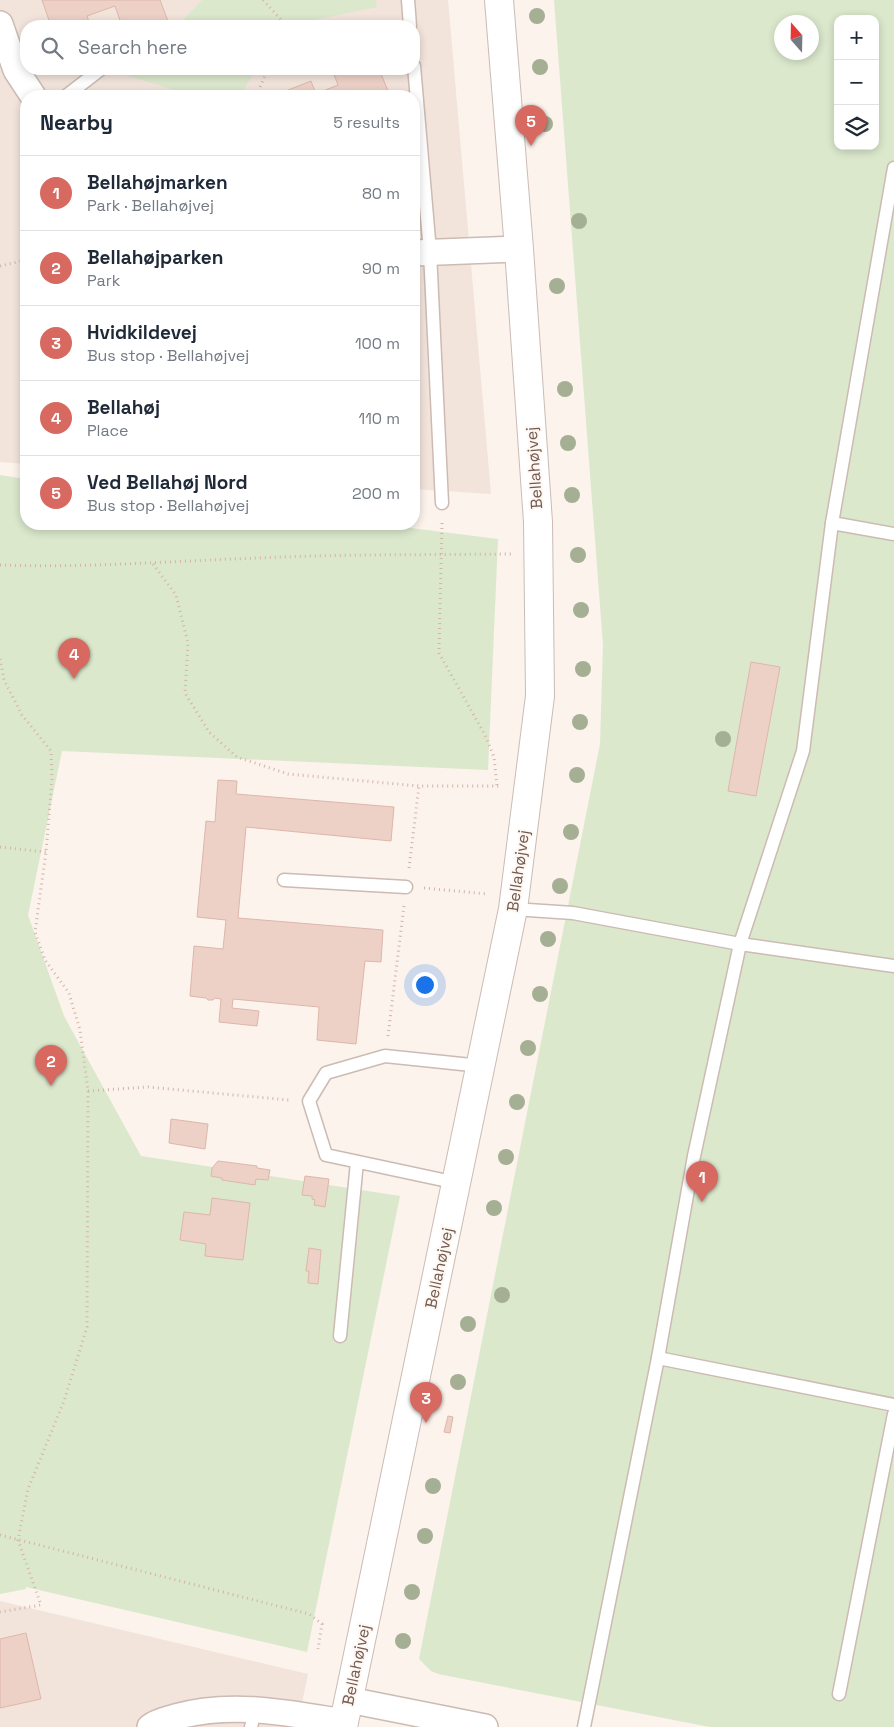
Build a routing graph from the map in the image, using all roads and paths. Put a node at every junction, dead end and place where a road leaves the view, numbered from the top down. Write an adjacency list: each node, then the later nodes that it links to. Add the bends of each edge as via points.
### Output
1 (263, 0): 4 (path)
2 (408, 0): 5 (lane)
3 (499, 0): 16 (street, Bellahøjvej)
4 (281, 20)
5 (410, 20)
6 (0, 24): 10 (street, via 16,70)
7 (93, 75): 11 (lane)
8 (265, 75): 12 (path)
9 (414, 75): 13 (lane)
10 (29, 90)
11 (74, 90)
12 (259, 90)
13 (415, 90)
14 (894, 168): 21 (lane)
15 (420, 206): 17 (lane)
16 (519, 249): 17 (street); 23 (street, Bellahøjvej)
17 (422, 253): 20 (lane)
18 (20, 261): 19 (path)
19 (0, 266)
20 (442, 503): 24 (path)
21 (832, 523): 22 (lane); 37 (lane, via 803,751)
22 (894, 534)
23 (538, 553): 24 (path); 30 (street, Bellahøjvej, via 540,696)
24 (442, 555): 25 (path, via 258,558); 29 (path, via 440,653 486,735 494,757)
25 (152, 564): 26 (path); 28 (path, via 176,595 188,643 185,693 209,732 237,757 288,774)
26 (0, 565)
27 (0, 659): 32 (path, via 4,680 22,715 51,751)
28 (419, 786): 29 (path); 34 (path)
29 (497, 786): 30 (path)
30 (529, 786): 36 (street, Bellahøjvej)
31 (0, 847): 32 (path)
32 (46, 852): 41 (path, via 35,932 45,960 69,993 80,1030)
33 (284, 880): 34 (lane)
34 (406, 887): 35 (path); 39 (path)
35 (473, 892)
36 (513, 909): 37 (lane, via 573,913); 40 (street, Bellahøjvej)
37 (740, 944): 38 (lane); 46 (lane, via 694,1156)
38 (894, 966)
39 (385, 1056): 40 (lane); 42 (lane, via 326,1073)
40 (481, 1066): 44 (street, Bellahøjvej)
41 (88, 1091): 42 (path, via 148,1087); 50 (path, via 87,1327 64,1401 28,1489)
42 (309, 1102): 43 (lane, via 326,1154)
43 (357, 1162): 44 (lane); 45 (lane)
44 (457, 1183): 54 (street, Bellahøjvej)
45 (340, 1336)
46 (658, 1358): 47 (lane); 58 (lane)
47 (894, 1406)
48 (894, 1414): 53 (lane)
49 (0, 1535): 50 (path)
50 (18, 1540): 51 (path, via 41,1605); 52 (path, via 309,1614 322,1624)
51 (0, 1612)
52 (318, 1649)
53 (839, 1694)
54 (345, 1716): 55 (street, via 276,1711); 57 (street)
55 (253, 1718): 56 (street, via 239,1709 189,1713)
56 (150, 1727)
57 (485, 1727)
58 (584, 1727)

